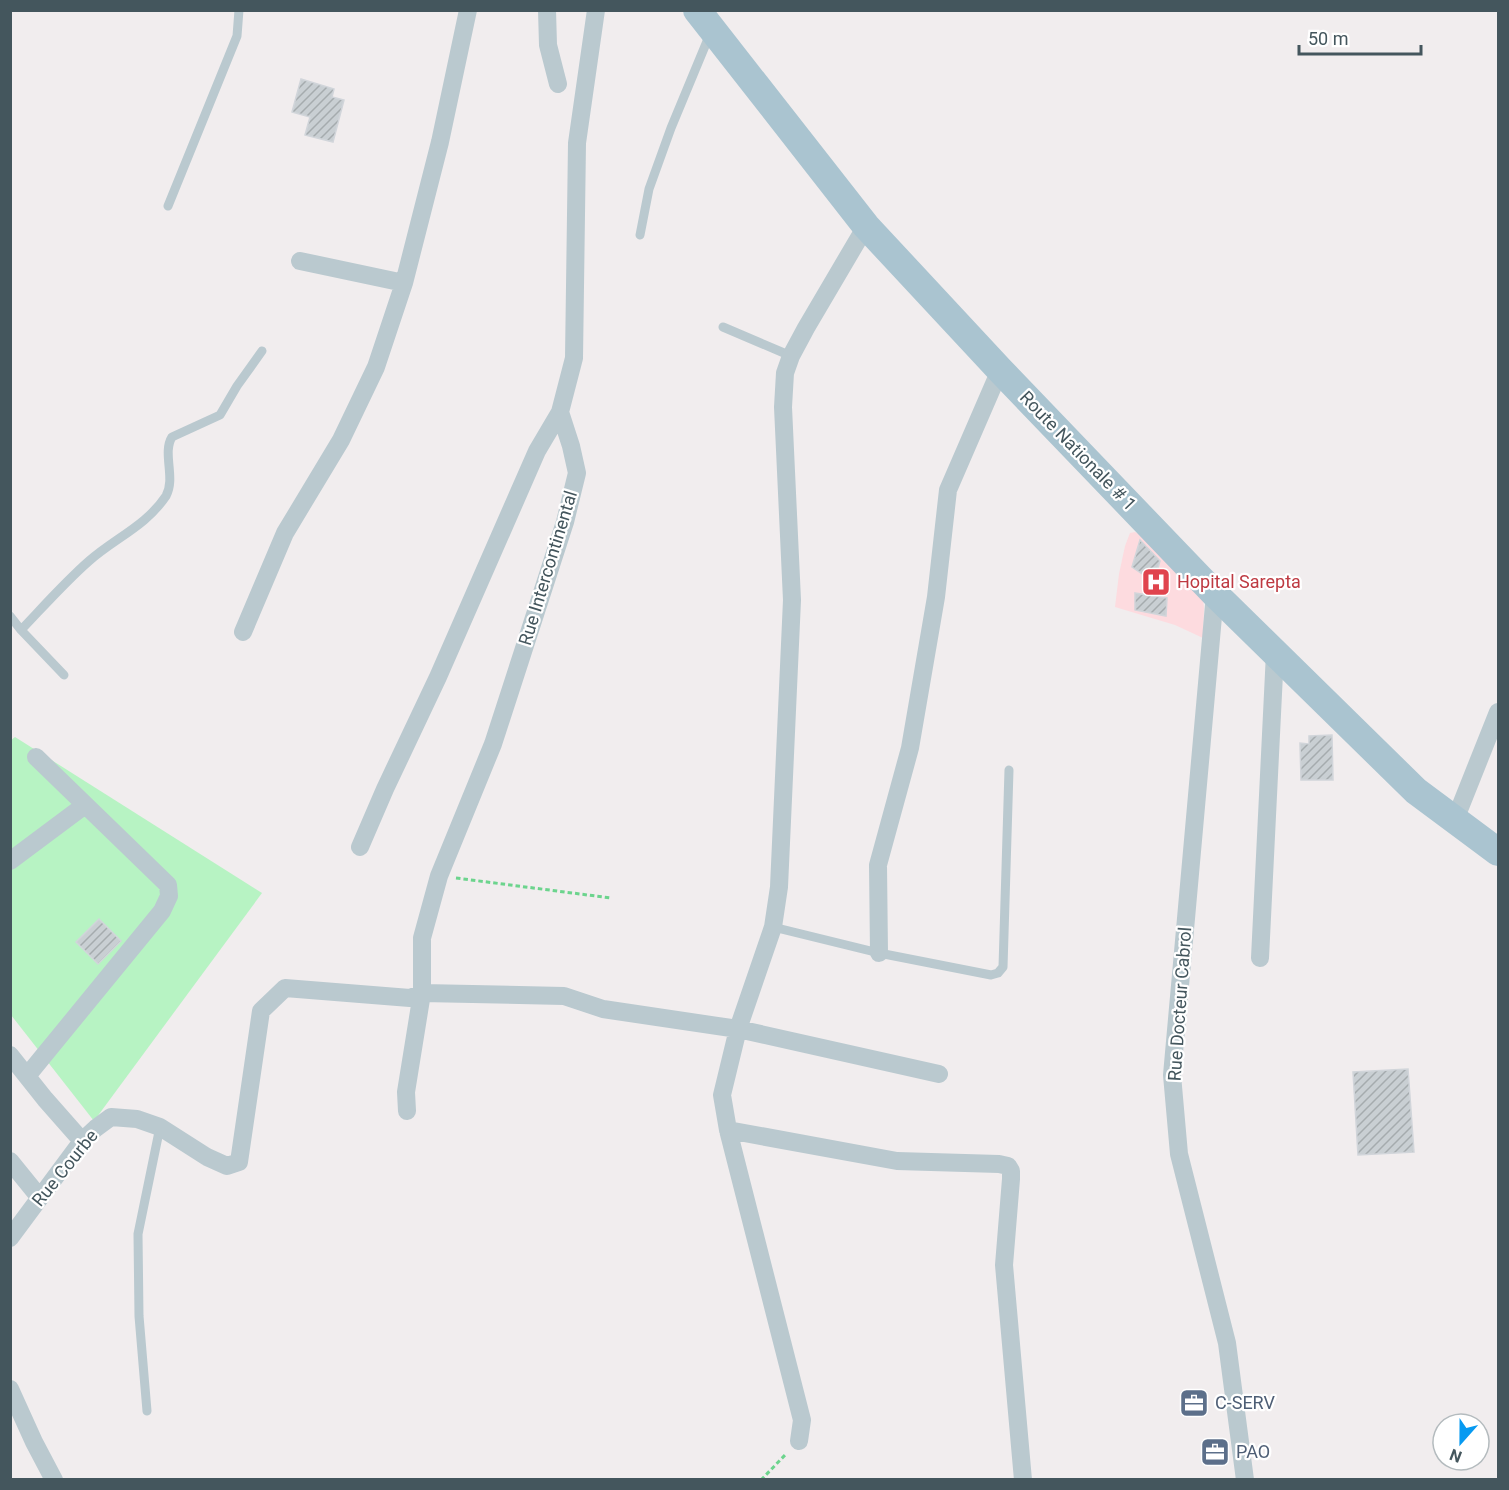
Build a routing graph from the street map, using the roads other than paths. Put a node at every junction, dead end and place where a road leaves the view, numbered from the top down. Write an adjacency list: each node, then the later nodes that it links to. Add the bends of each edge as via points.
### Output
1 (239, 10): 7 (lane, via 237,36)
2 (468, 10): 11 (street)
3 (547, 10): 6 (street, via 548,45)
4 (596, 10): 16 (street, via 578,143 574,357)
5 (705, 20): 8 (main road, Route Nationale # 1); 9 (lane, via 649,189)
6 (558, 84)
7 (168, 206)
8 (866, 226): 14 (street); 15 (main road, Route Nationale # 1)
9 (640, 235)
10 (300, 261): 11 (street)
11 (404, 282): 20 (street, via 376,367 341,441 285,532)
12 (723, 327): 14 (lane)
13 (262, 351): 19 (lane, via 220,415 172,437 170,484 144,521 90,560)
14 (791, 356): 31 (street, via 785,373 783,407 792,600 779,887)
15 (1000, 370): 17 (main road, Route Nationale # 1); 32 (street, via 948,490 936,597 910,748 878,865)
16 (560, 412): 28 (street, via 537,451); 34 (street, Rue Intercontinental, via 577,472 565,522 493,744 440,876 422,938)
17 (1215, 594): 21 (main road, Route Nationale # 1); 51 (street, Rue Docteur Cabrol, via 1172,1074 1179,1154 1227,1343)
18 (10, 616): 19 (lane)
19 (21, 630): 22 (lane)
20 (243, 632)
21 (1275, 653): 27 (main road, Route Nationale # 1, via 1416,791); 33 (street)
22 (64, 675)
23 (1498, 712): 27 (street)
24 (36, 757): 26 (street)
25 (1009, 770): 32 (lane, via 1003,968 991,975)
26 (86, 805): 30 (street); 38 (street, via 168,885 169,896 162,911)
27 (1455, 820): 29 (main road, Route Nationale # 1)
28 (360, 847)
29 (1498, 852)
30 (10, 861)
31 (773, 927): 32 (lane); 35 (street)
32 (879, 953)
33 (1260, 958)
34 (416, 996): 35 (street, via 564,996 603,1009); 39 (street, Rue Intercontinental); 40 (street, Rue Courbe, via 285,988 261,1011 239,1162 227,1166)
35 (738, 1029): 37 (street); 41 (street, via 722,1095)
36 (10, 1055): 38 (street)
37 (939, 1074)
38 (27, 1076): 42 (street)
39 (407, 1111)
40 (160, 1127): 42 (street, Rue Courbe, via 136,1119 111,1117); 47 (lane, via 138,1234 139,1316)
41 (728, 1130): 48 (street, via 802,1420); 50 (street, via 897,1161 1008,1166 1011,1179 1004,1265)
42 (82, 1141): 44 (street, Rue Courbe)
43 (10, 1161): 44 (street)
44 (40, 1198): 45 (street, Rue Courbe)
45 (10, 1238)
46 (10, 1389): 49 (street)
47 (147, 1411)
48 (799, 1441)
49 (54, 1479)
50 (1023, 1479)
51 (1245, 1479)

